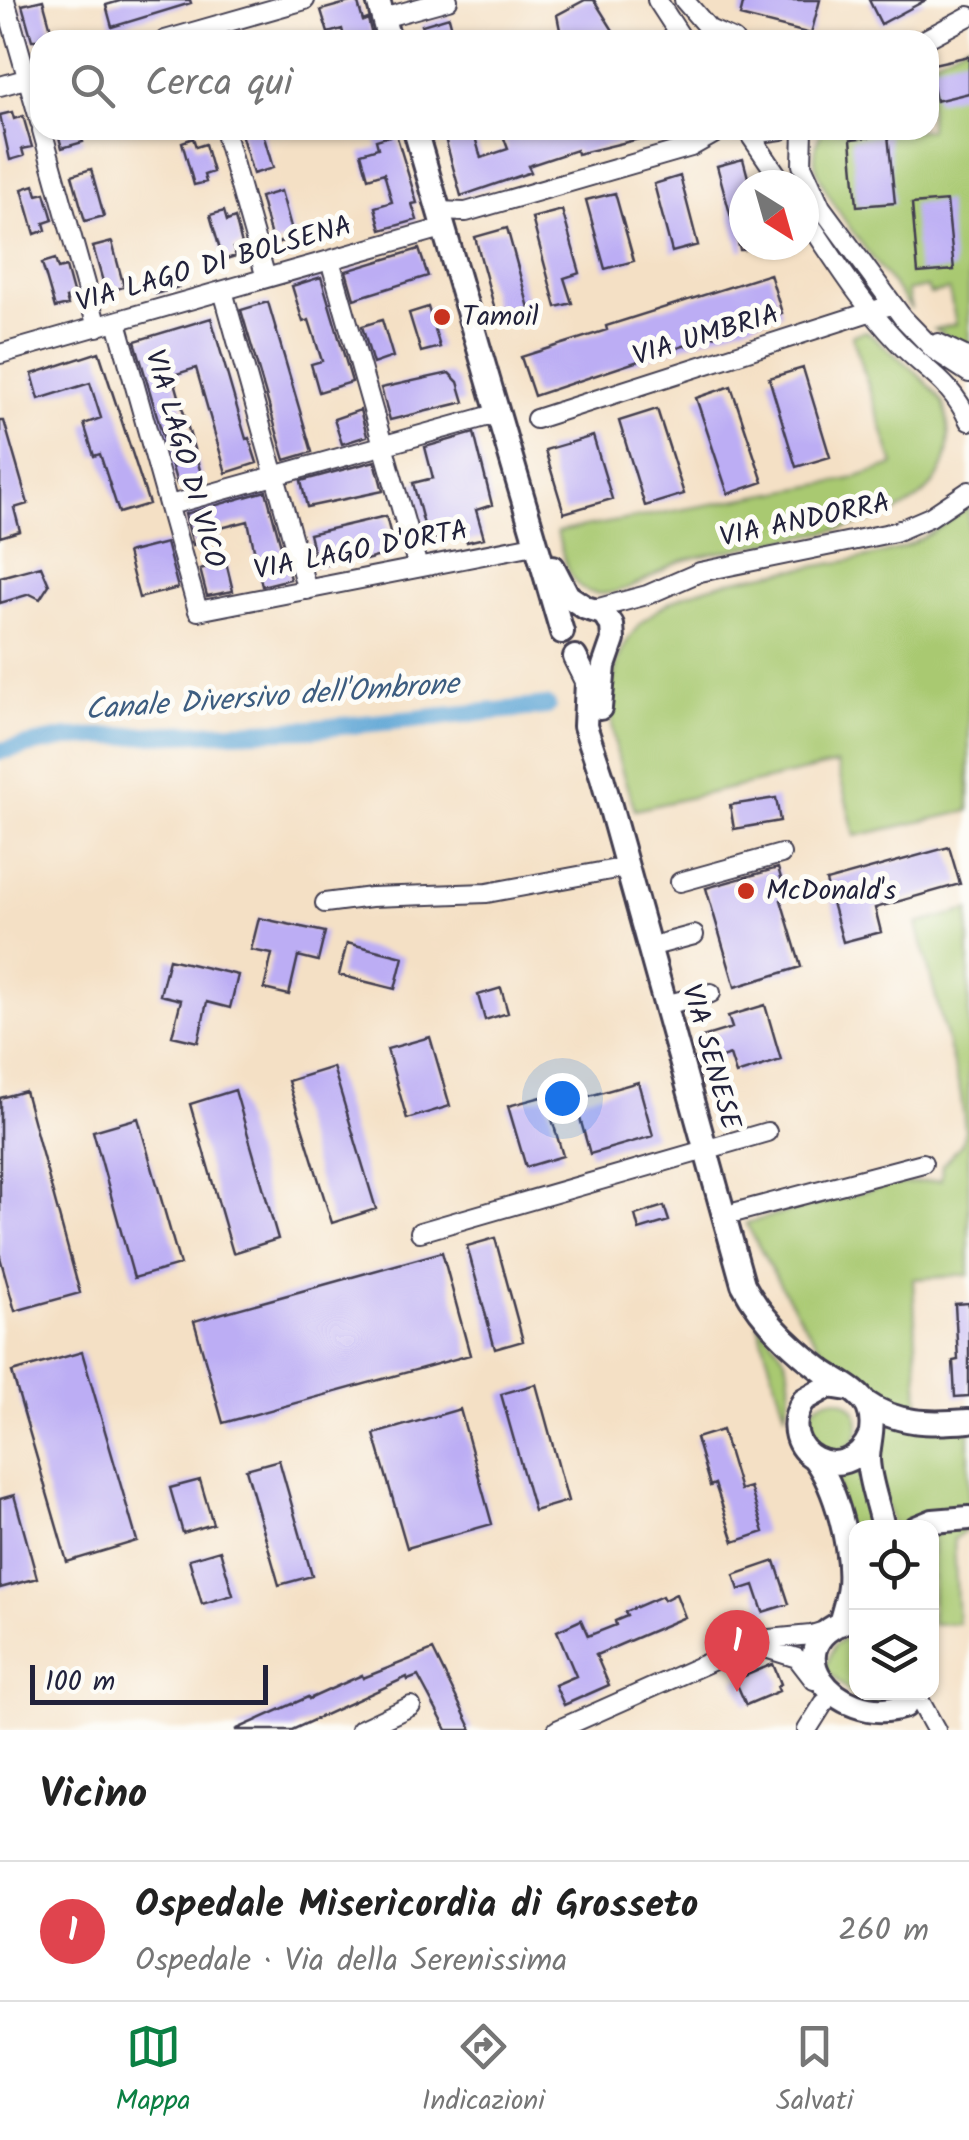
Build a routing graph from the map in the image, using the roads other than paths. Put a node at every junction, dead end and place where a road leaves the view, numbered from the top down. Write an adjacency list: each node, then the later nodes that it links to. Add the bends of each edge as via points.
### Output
1 (5, 0): 12 (street)
2 (305, 0): 8 (street)
3 (448, 0): 7 (street)
4 (657, 0): 9 (street)
5 (684, 0): 10 (street)
6 (969, 16): 11 (street)
7 (383, 19)
8 (215, 30)
9 (676, 30)
10 (711, 30)
11 (939, 32)
12 (30, 66)
13 (30, 78): 14 (street)
14 (0, 86)
15 (45, 140): 29 (street)
16 (227, 140): 25 (street)
17 (417, 140): 22 (main road, VIA SENESE)
18 (703, 140): 22 (street, VIA LAGO DI BOLSENA)
19 (753, 140): 21 (street)
20 (802, 140): 27 (street, via 808,184)
21 (774, 170)
22 (440, 220): 24 (street, VIA LAGO DI BOLSENA); 34 (main road, VIA SENESE)
23 (819, 233): 27 (street)
24 (330, 260): 25 (street, VIA LAGO DI BOLSENA); 37 (street)
25 (266, 278): 26 (street, VIA LAGO DI BOLSENA)
26 (222, 290): 28 (street, VIA LAGO DI BOLSENA); 38 (street)
27 (882, 309): 30 (street); 35 (street, VIA UMBRIA); 36 (street, via 895,340 947,385)
28 (116, 322): 29 (street, VIA LAGO DI BOLSENA); 40 (street, VIA LAGO DI VICO)
29 (97, 327): 31 (street, VIA LAGO DI BOLSENA)
30 (914, 328): 32 (street); 33 (street)
31 (0, 354)
32 (969, 358)
33 (969, 373)
34 (496, 414): 37 (street); 41 (main road, VIA SENESE)
35 (536, 418)
36 (969, 421)
37 (382, 447): 38 (street); 43 (street)
38 (276, 476): 40 (street); 44 (street)
39 (969, 491): 45 (street, VIA ANDORRA, via 895,532 700,572)
40 (170, 505): 47 (street, VIA LAGO DI VICO)
41 (526, 508): 42 (main road, VIA SENESE); 46 (main road, VIA SENESE, via 561,586)
42 (534, 545): 43 (street, VIA LAGO D'ORTA); 48 (main road, VIA SENESE)
43 (418, 568): 44 (street, VIA LAGO D'ORTA)
44 (307, 590): 47 (street, VIA LAGO D'ORTA)
45 (647, 595): 46 (street, VIA ANDORRA); 49 (street, VIA ANDORRA)
46 (590, 608): 48 (main road, via 571,614); 49 (main road, VIA SENESE, via 608,618)
47 (198, 611)
48 (562, 632): 50 (main road, VIA SENESE)
49 (612, 644): 50 (main road, via 591,660); 51 (main road, VIA SENESE, via 601,691)
50 (575, 657): 51 (main road, VIA SENESE, via 586,681 585,726)
51 (602, 777): 53 (main road, VIA SENESE)
52 (781, 854): 54 (street)
53 (626, 867): 55 (street, via 488,893); 57 (main road, VIA SENESE)
54 (680, 882)
55 (325, 903)
56 (694, 935): 57 (street)
57 (649, 947): 59 (main road, VIA SENESE)
58 (711, 994): 59 (street)
59 (665, 1006): 61 (main road, VIA SENESE)
60 (767, 1132): 61 (street)
61 (706, 1151): 64 (street); 65 (main road, VIA SENESE, via 743,1284)
62 (924, 1164): 63 (street)
63 (738, 1212)
64 (420, 1232)
65 (787, 1340): 66 (main road, VIA SENESE); 67 (main road, VIA SENESE, via 802,1376)
66 (856, 1396): 67 (main road, via 820,1389); 68 (main road, VIA SENESE, via 898,1419); 69 (main road, via 872,1418)
67 (798, 1408): 70 (main road, VIA SENESE, via 796,1436)
68 (969, 1421)
69 (870, 1436): 70 (main road, via 848,1460); 72 (main road, via 868,1466)
70 (814, 1458): 74 (main road, VIA SENESE, via 834,1494 848,1559)
71 (969, 1518): 73 (main road)
72 (882, 1520)
73 (939, 1520)
74 (844, 1623): 75 (street); 76 (main road, VIA SENESE, via 815,1656)
75 (744, 1646): 76 (street, via 788,1653); 85 (street)
76 (814, 1680): 80 (main road)
77 (908, 1700): 82 (main road, via 885,1720)
78 (910, 1700): 86 (main road)
79 (914, 1700): 87 (street)
80 (824, 1703): 82 (main road); 83 (street)
81 (411, 1706): 84 (street)
82 (856, 1726)
83 (807, 1729)
84 (360, 1730)
85 (556, 1730)
86 (895, 1730)
87 (936, 1730)

